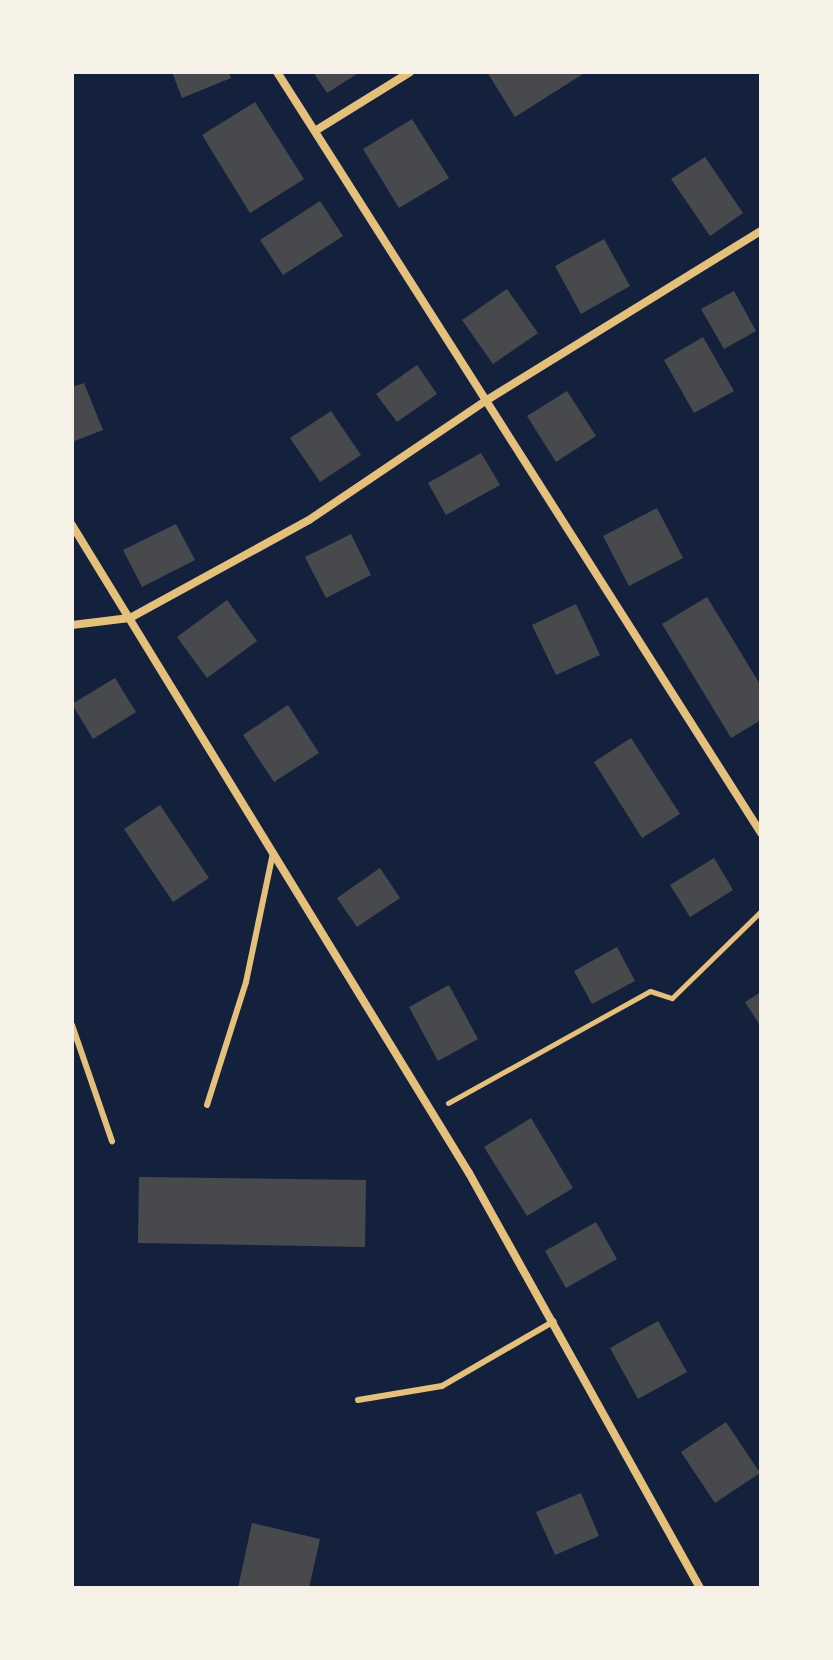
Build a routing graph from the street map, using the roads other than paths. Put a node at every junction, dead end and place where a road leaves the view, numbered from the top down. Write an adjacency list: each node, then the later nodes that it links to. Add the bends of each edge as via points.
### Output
1 (277, 72): 3 (street)
2 (410, 72): 3 (street)
3 (315, 131): 5 (street)
4 (761, 231): 5 (street)
5 (487, 400): 7 (street, via 309,520); 9 (street)
6 (72, 525): 7 (street)
7 (130, 618): 8 (street); 10 (street)
8 (72, 625)
9 (761, 833)
10 (274, 853): 12 (lane, via 246,982); 14 (street)
11 (72, 1025): 13 (lane)
12 (207, 1105)
13 (112, 1141)
14 (554, 1321): 15 (lane, via 442,1386); 16 (street)
15 (358, 1400)
16 (700, 1588)

